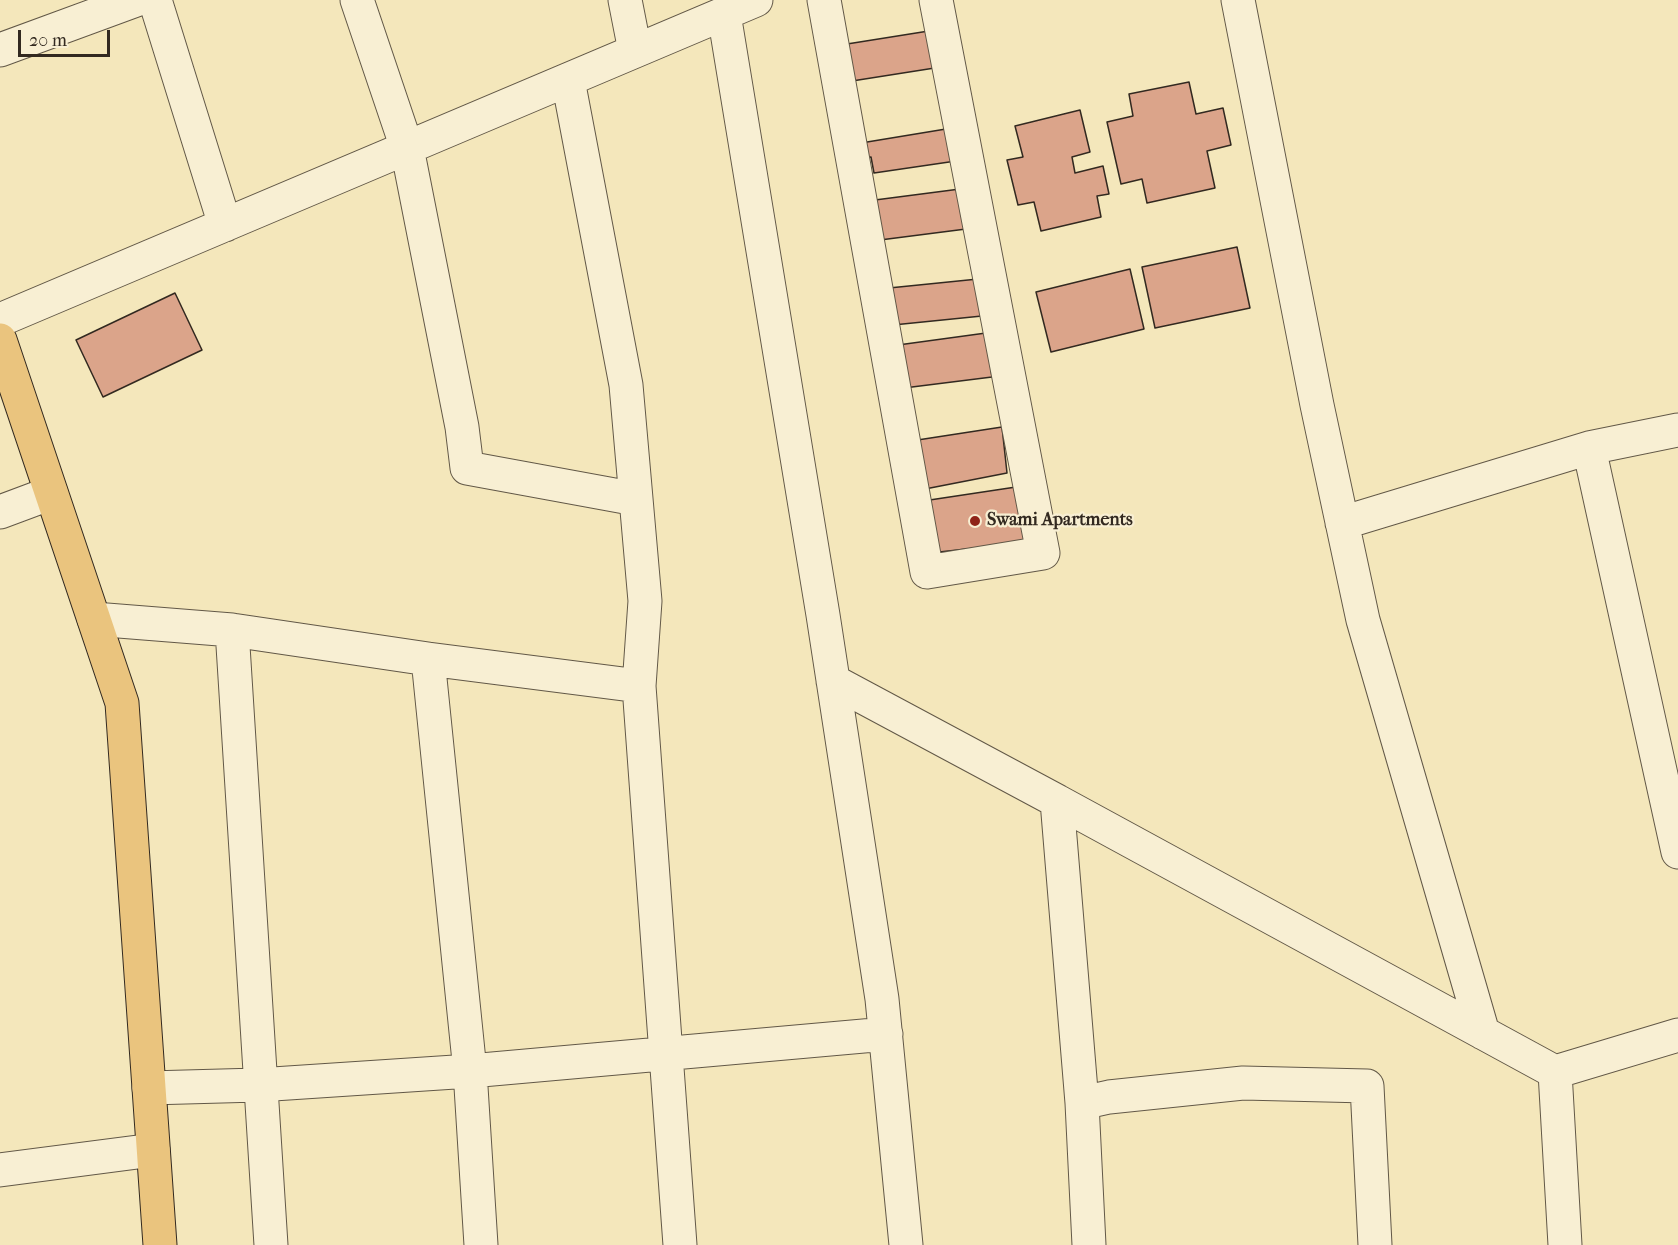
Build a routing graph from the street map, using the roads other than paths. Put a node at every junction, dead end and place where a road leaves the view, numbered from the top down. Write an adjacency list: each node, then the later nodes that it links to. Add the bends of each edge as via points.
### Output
1 (136, 0): 10 (street)
2 (154, 0): 14 (street)
3 (357, 0): 13 (street)
4 (625, 0): 11 (street)
5 (756, 0): 9 (street)
6 (824, 0): 7 (street, via 927,572 1043,554)
7 (936, 0)
8 (1238, 0): 22 (street)
9 (724, 14): 11 (street); 26 (street)
10 (0, 50)
11 (635, 51): 12 (street)
12 (568, 80): 13 (street); 20 (street, via 626,385)
13 (407, 148): 14 (street); 20 (street, via 467,468)
14 (225, 225): 15 (street)
15 (0, 320)
16 (0, 340): 19 (main road)
17 (1678, 430): 18 (street)
18 (1589, 448): 22 (street); 29 (street)
19 (51, 493): 21 (street); 23 (main road)
20 (636, 499): 27 (street, via 645,601)
21 (0, 512)
22 (1342, 523): 30 (street, via 1363,620)
23 (94, 620): 24 (street); 37 (main road, via 122,703)
24 (232, 630): 25 (street); 36 (street)
25 (428, 659): 27 (street); 34 (street)
26 (833, 681): 28 (street); 31 (street)
27 (639, 686): 33 (street)
28 (1057, 801): 30 (street); 38 (street)
29 (1678, 852)
30 (1483, 1033): 35 (street)
31 (886, 1034): 33 (street); 45 (street)
32 (1678, 1035): 35 (street)
33 (667, 1054): 34 (street); 44 (street)
34 (470, 1071): 36 (street); 43 (street)
35 (1555, 1072): 48 (street)
36 (261, 1084): 37 (street); 42 (street)
37 (149, 1088): 39 (main road)
38 (1082, 1103): 46 (street); 47 (street, via 1243,1083 1367,1086)
39 (153, 1150): 40 (street); 41 (main road)
40 (0, 1170)
41 (160, 1245)
42 (271, 1245)
43 (481, 1245)
44 (680, 1245)
45 (906, 1245)
46 (1089, 1245)
47 (1375, 1245)
48 (1565, 1245)

